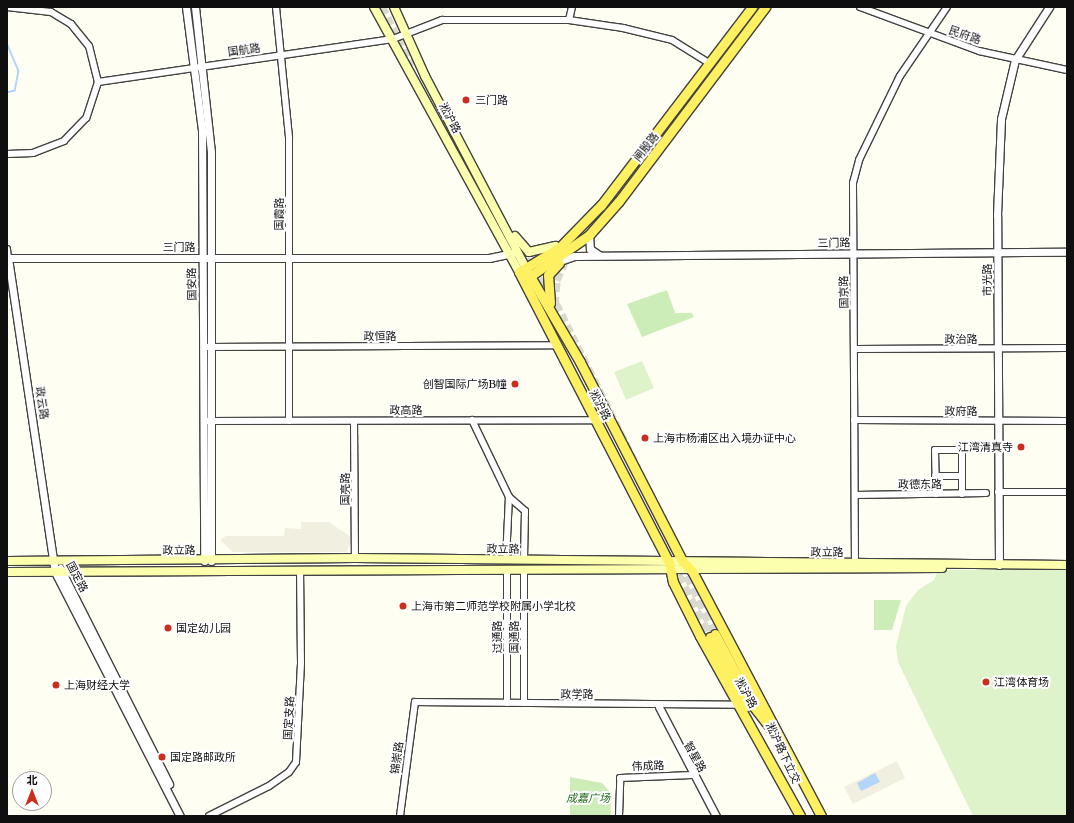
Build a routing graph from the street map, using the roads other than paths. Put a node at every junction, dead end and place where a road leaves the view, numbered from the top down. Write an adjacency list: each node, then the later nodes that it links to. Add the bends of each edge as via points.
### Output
1 (186, 7): 22 (street, 国安路)
2 (195, 7): 21 (street, 国安路)
3 (276, 7): 17 (street, 国霞路)
4 (374, 7): 16 (main road, 淞沪路, via 384,30)
5 (394, 7): 15 (main road, 淞沪路)
6 (572, 7): 13 (street)
7 (860, 7): 14 (street, 民府路)
8 (947, 7): 14 (street, 国京路)
9 (1049, 7): 18 (street, 市光路)
10 (7, 8): 24 (street, via 51,12 71,24 89,46)
11 (764, 8): 19 (main road, 闸殷路)
12 (751, 9): 20 (main road, 闸殷路)
13 (569, 20): 15 (street, 国航路, via 442,20); 20 (street, 国航路, via 672,40)
14 (928, 32): 18 (street, 民府路); 35 (street, 国京路, via 900,76 859,160 853,183)
15 (405, 34): 16 (street, 国航路); 27 (main road, 淞沪路)
16 (393, 39): 17 (street, 国航路); 34 (main road, 淞沪路)
17 (283, 54): 21 (street, 国航路); 40 (street, 国霞路, via 289,138)
18 (1015, 60): 23 (street, 民府路); 32 (street, 市光路, via 1001,119)
19 (726, 62): 25 (main road, via 625,184); 28 (main road, 闸殷路)
20 (709, 63): 25 (main road, 闸殷路)
21 (203, 66): 22 (street, 国航路); 39 (street, 国安路, via 211,152)
22 (195, 67): 24 (street, 国航路); 38 (street, 国安路, via 202,130)
23 (1067, 70)
24 (98, 82): 26 (street, via 86,118 64,141 34,153)
25 (690, 89): 29 (main road, 闸殷路, via 601,205)
26 (7, 154)
27 (501, 216): 29 (main road, via 529,252 545,251); 34 (main road, 淞沪路)
28 (589, 235): 30 (main road, 闸殷路); 36 (street, via 590,249)
29 (568, 240): 43 (main road, 闸殷路)
30 (578, 244): 41 (main road); 42 (main road, 闸殷路)
31 (7, 249): 37 (street, 政云路)
32 (997, 252): 33 (street, 三门路); 35 (street, 三门路); 52 (street, 市光路)
33 (1067, 252)
34 (513, 253): 40 (street, 三门路, via 489,258); 43 (main road, 淞沪路)
35 (853, 253): 36 (street, 三门路); 51 (street, 国京路)
36 (601, 256): 41 (street, 三门路)
37 (8, 258): 38 (street, 三门路); 75 (street, 政云路)
38 (202, 258): 39 (street, 三门路); 48 (street, 国安路)
39 (211, 258): 40 (street, 三门路); 49 (street, 国安路)
40 (289, 258): 47 (street, 国霞路)
41 (564, 258): 42 (street, 三门路); 45 (main road, via 548,275 547,293)
42 (549, 265): 44 (main road, 闸殷路)
43 (522, 270): 44 (main road, 淞沪路)
44 (527, 279): 45 (main road, 淞沪路); 46 (main road, 淞沪路)
45 (553, 314): 53 (main road, 淞沪路)
46 (556, 345): 47 (street, 政恒路); 55 (main road, 淞沪路)
47 (289, 346): 49 (street, 政恒路); 58 (street, 国霞路)
48 (204, 347): 49 (street, 政恒路); 57 (street, 国安路)
49 (212, 347): 57 (street, 国安路)
50 (1067, 348): 52 (street, 政治路)
51 (855, 349): 52 (street, 政治路); 56 (street, 国京路)
52 (998, 349): 60 (street, 市光路)
53 (608, 414): 55 (street, 政高路); 78 (main road, 淞沪路)
54 (472, 420): 55 (street, 政高路); 59 (street, 政高路); 70 (street)
55 (595, 420): 77 (main road, 淞沪路)
56 (854, 420): 60 (street, 政府路); 69 (street, 国京路)
57 (207, 421): 58 (street, 政高路); 76 (street, 国安路)
58 (289, 421): 59 (street, 政高路)
59 (354, 421): 71 (street, 国亮路)
60 (999, 421): 61 (street, 政府路); 64 (street, 市光路)
61 (1067, 421)
62 (935, 476): 63 (street); 63 (street, via 935,450 962,450); 66 (street)
63 (962, 476): 67 (street)
64 (998, 492): 65 (street); 79 (street, 市光路)
65 (1067, 492)
66 (936, 494): 67 (street, 政德东路); 69 (street, 政德东路)
67 (962, 494): 68 (street, 政德东路)
68 (986, 494)
69 (855, 495): 81 (street, 国京路)
70 (509, 497): 72 (street); 73 (street, via 525,511)
71 (355, 558): 72 (main road, 政立路); 76 (main road, 政立路)
72 (506, 560): 73 (main road, 政立路)
73 (524, 560): 77 (main road, 政立路)
74 (7, 561): 75 (main road, 政立路)
75 (55, 561): 76 (main road, 政立路); 86 (street, 国定路)
76 (208, 561)
77 (669, 562): 78 (main road, 政立路); 88 (main road, 淞沪路)
78 (683, 562): 81 (main road, 政立路); 84 (main road, 淞沪路)
79 (999, 565): 80 (main road, 政立路); 81 (main road, 政立路)
80 (1067, 565)
81 (855, 566): 84 (main road, 政立路)
82 (507, 571): 83 (main road, 政立路); 87 (main road, 政立路); 90 (street, 过通路)
83 (524, 571): 88 (main road, 政立路); 91 (street, 国通路)
84 (692, 571): 88 (main road, 政立路); 94 (main road, 淞沪路)
85 (7, 572): 86 (main road, 政立路)
86 (59, 572): 87 (main road, 政立路); 97 (street, 国定路); 98 (street, 国定路)
87 (300, 572): 99 (street, 国定支路, via 301,678 296,762 289,772 269,786)
88 (669, 572): 93 (main road, 淞沪路)
89 (415, 702): 90 (street, 政学路); 100 (street, 锦崇路)
90 (506, 703): 91 (street, 政学路)
91 (524, 703): 92 (street, 政学路)
92 (659, 706): 93 (street, 政学路); 95 (street, 智星路)
93 (739, 706): 96 (main road, 淞沪路)
94 (787, 753): 96 (main road, 淞沪路下立交, via 754,707 712,635 762,734); 104 (main road, 淞沪路)
95 (692, 775): 101 (street, 伟成路, via 620,778); 102 (street, 智星路)
96 (789, 795): 103 (main road, 淞沪路)
97 (180, 816)
98 (186, 816)
99 (209, 816)
100 (400, 816)
101 (619, 816)
102 (716, 816)
103 (800, 816)
104 (821, 816)

